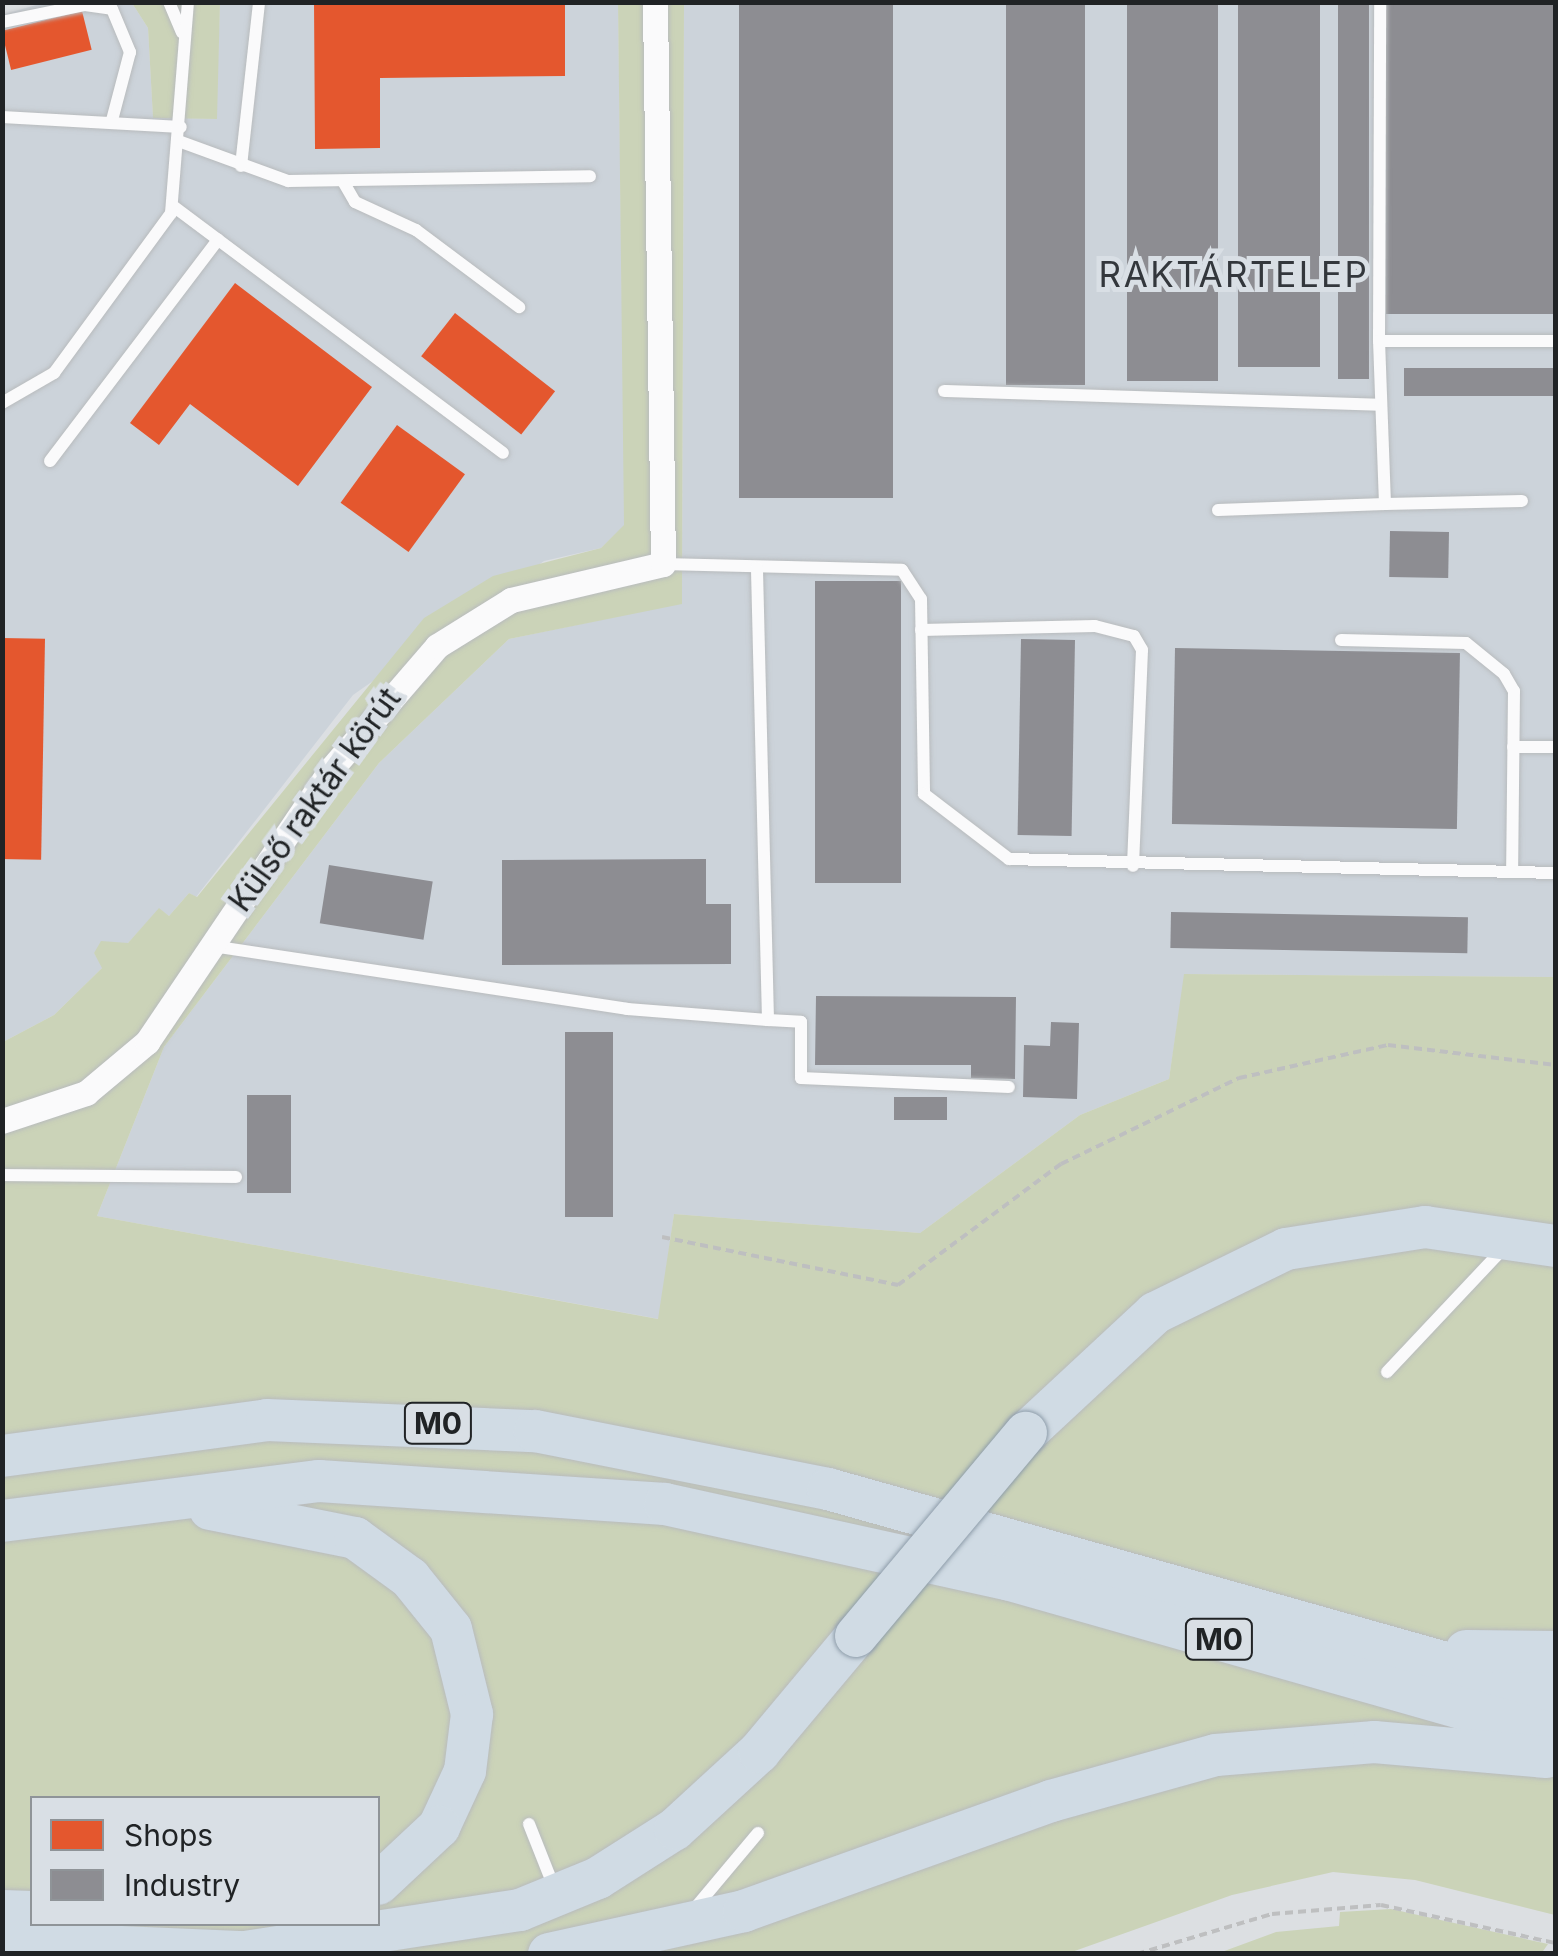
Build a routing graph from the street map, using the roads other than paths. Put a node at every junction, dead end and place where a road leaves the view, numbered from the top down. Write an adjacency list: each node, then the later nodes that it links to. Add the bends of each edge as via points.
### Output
1 (170, 2): 7 (lane)
2 (188, 2): 7 (lane)
3 (259, 2): 11 (lane)
4 (655, 2): 27 (street)
5 (1380, 2): 17 (lane)
6 (2, 22): 9 (lane, via 84,4 112,9 130,52)
7 (182, 32): 10 (lane)
8 (2, 116): 9 (lane)
9 (112, 120): 10 (lane)
10 (181, 134): 11 (lane); 14 (lane)
11 (241, 166): 13 (lane)
12 (590, 176): 13 (lane)
13 (344, 183): 16 (lane, via 356,202 416,230)
14 (173, 206): 15 (lane); 20 (lane, via 78,346 33,392)
15 (218, 240): 22 (lane); 23 (lane)
16 (518, 307)
17 (1378, 341): 18 (lane); 21 (lane)
18 (1556, 341)
19 (944, 391): 21 (lane)
20 (2, 403)
21 (1381, 404): 25 (lane)
22 (503, 453)
23 (50, 461)
24 (1522, 501): 25 (lane)
25 (1385, 504): 26 (lane)
26 (1218, 510)
27 (663, 564): 28 (lane); 36 (street, Külső raktár körút, via 511,600 437,646 330,769)
28 (757, 566): 29 (lane, via 902,570 920,600); 37 (lane)
29 (921, 630): 33 (lane, via 931,807 1009,860); 33 (lane, via 1096,626 1134,636 1142,650)
30 (1341, 640): 31 (lane, via 1466,643 1488,656 1514,691)
31 (1513, 747): 32 (lane); 34 (lane)
32 (1556, 747)
33 (1133, 866): 34 (lane)
34 (1512, 872): 35 (lane)
35 (1556, 873)
36 (210, 946): 37 (lane, via 627,1008); 39 (street, Külső raktár körút, via 147,1042 113,1073 50,1111)
37 (768, 1020): 38 (lane, via 801,1022 801,1078)
38 (1009, 1087)
39 (2, 1121)
40 (2, 1176): 41 (lane)
41 (236, 1177)
42 (1535, 1241): 43 (lane); 55 (highway, bridge, via 1366,1230 1239,1266 1116,1343 1026,1433 717,1794 639,1855)
43 (1386, 1372)
44 (2, 1456): 47 (highway, M0, via 267,1420 536,1431 828,1489)
45 (60, 1508): 46 (highway, M0); 50 (highway, M0, via 192,1490 378,1481 720,1512 1007,1579); 54 (highway, via 248,1510 324,1526 385,1556 430,1600 462,1655 470,1746 439,1827)
46 (2, 1521)
47 (1345, 1634): 48 (highway); 49 (highway, M0)
48 (1556, 1652)
49 (1556, 1694)
50 (1556, 1735)
51 (1556, 1759): 58 (highway, via 1374,1742 1216,1755 1051,1800)
52 (530, 1824): 55 (lane)
53 (758, 1833): 58 (lane)
54 (380, 1882)
55 (557, 1896): 60 (highway, via 470,1923)
56 (2, 1911): 57 (highway)
57 (30, 1912)
58 (678, 1929): 61 (highway)
59 (2, 1942): 60 (highway)
60 (250, 1943)
61 (549, 1954)

